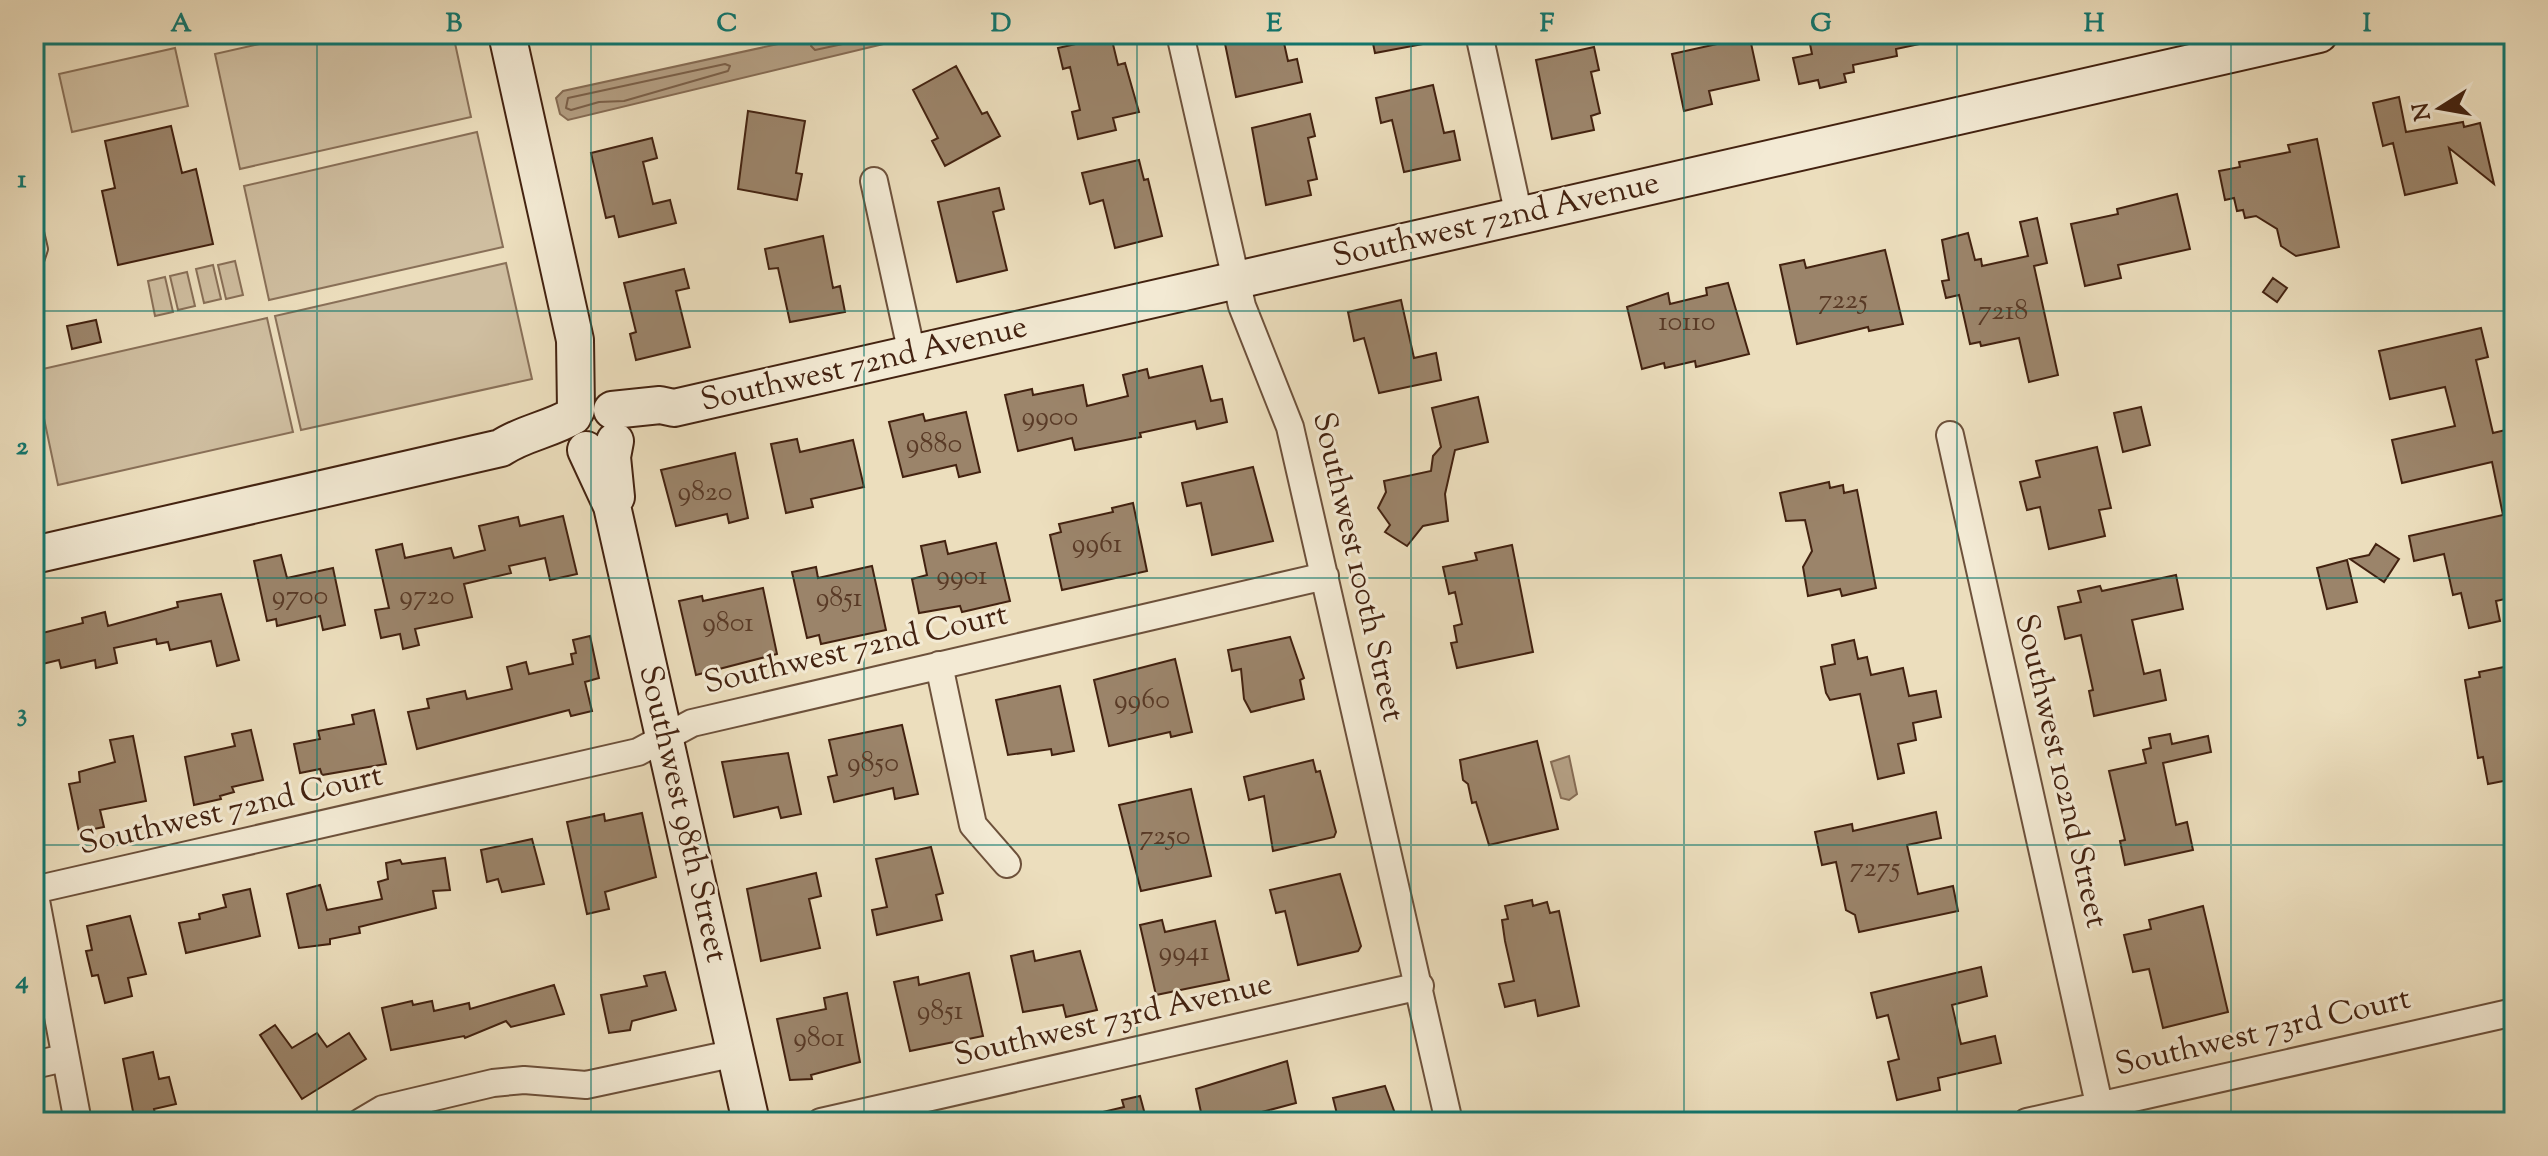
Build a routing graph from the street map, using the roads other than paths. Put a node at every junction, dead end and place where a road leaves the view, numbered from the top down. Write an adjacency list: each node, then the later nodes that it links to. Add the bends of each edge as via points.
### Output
1 (507, 34): 11 (street, Southwest 98th Street)
2 (1180, 34): 9 (street, Southwest 100th Street)
3 (1479, 34): 6 (street)
4 (2319, 34): 6 (street, Southwest 72nd Avenue)
5 (874, 181): 10 (street)
6 (1519, 216): 9 (street, Southwest 72nd Avenue)
7 (34, 219): 8 (lane, via 41,249)
8 (34, 270)
9 (1235, 280): 10 (street, Southwest 72nd Avenue); 14 (street, Southwest 100th Street, via 1246,323 1287,414)
10 (912, 354): 11 (street, Southwest 72nd Avenue, via 674,408 662,418)
11 (596, 427): 13 (street, Southwest 72nd Avenue, via 545,431 501,448); 16 (street, Southwest 98th Street)
12 (1950, 435): 24 (street, Southwest 102nd Street)
13 (35, 551)
14 (1325, 576): 15 (street, Southwest 72nd Court); 19 (street, Southwest 100th Street)
15 (939, 665): 16 (street, Southwest 72nd Court, via 692,723); 17 (street, via 973,825)
16 (665, 738): 18 (street, Southwest 72nd Court, via 638,752); 21 (street, Southwest 98th Street)
17 (1007, 864)
18 (34, 890): 22 (street)
19 (1420, 986): 28 (street, Southwest 73rd Avenue); 29 (street, Southwest 100th Street)
20 (2514, 1012): 24 (street, Southwest 73rd Court)
21 (736, 1053): 26 (street, via 600,1083 493,1083 383,1109); 27 (street, Southwest 98th Street)
22 (64, 1058): 23 (street); 25 (street)
23 (34, 1065)
24 (2101, 1114): 30 (street, Southwest 73rd Court)
25 (78, 1122)
26 (361, 1122)
27 (751, 1122)
28 (821, 1122)
29 (1449, 1122)
30 (2027, 1122)

